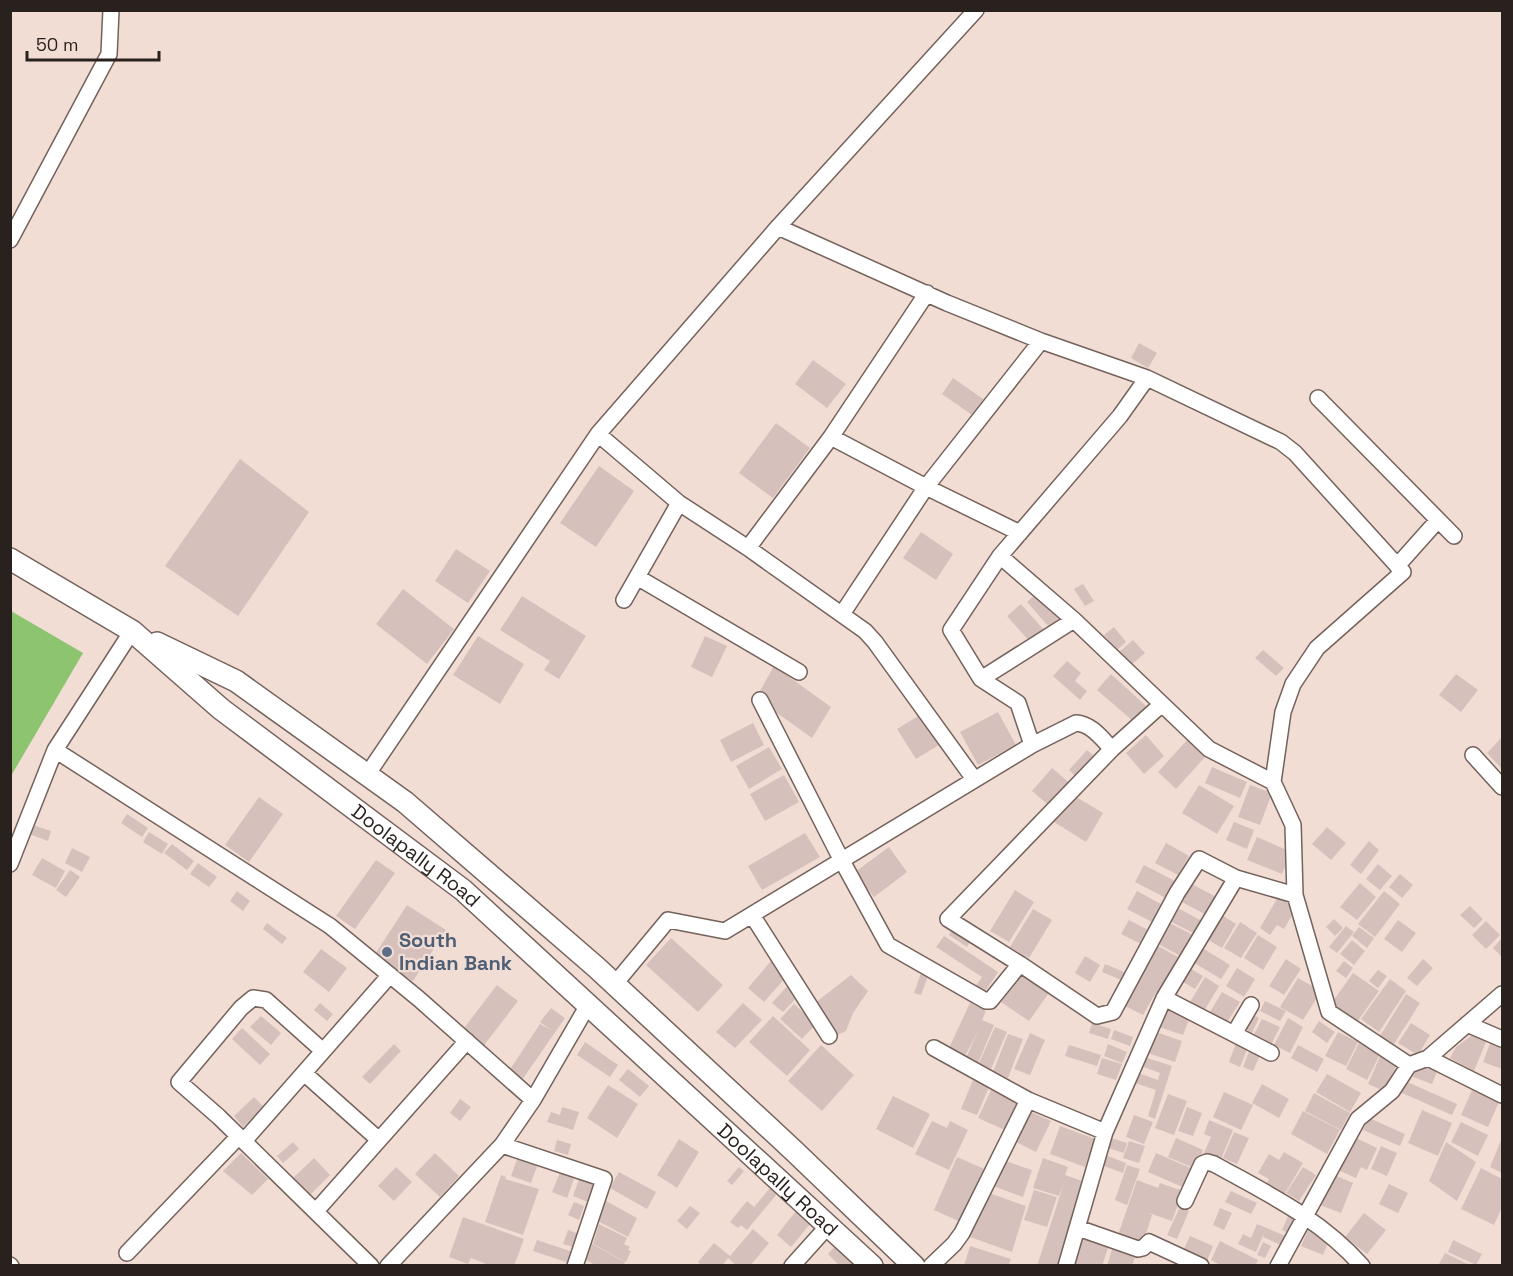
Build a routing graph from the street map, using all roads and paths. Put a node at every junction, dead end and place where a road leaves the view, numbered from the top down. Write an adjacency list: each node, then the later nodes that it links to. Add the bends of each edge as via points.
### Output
1 (111, 10): 4 (street, via 110,54)
2 (976, 10): 3 (street)
3 (778, 227): 5 (street); 9 (street)
4 (10, 240)
5 (927, 293): 6 (street); 10 (street)
6 (1041, 340): 7 (street); 11 (street)
7 (1148, 378): 14 (street); 19 (street, via 1281,442)
8 (1318, 398): 13 (street)
9 (598, 434): 12 (street); 33 (street)
10 (831, 437): 11 (street); 16 (street)
11 (926, 487): 14 (street); 22 (street)
12 (680, 503): 16 (street); 20 (street)
13 (1438, 520): 15 (street); 19 (street)
14 (1020, 533): 17 (street)
15 (1454, 536)
16 (748, 548): 22 (street)
17 (1000, 556): 23 (street); 26 (street, via 951,630)
18 (10, 559): 24 (main road, Doolapally Road)
19 (1397, 566): 35 (street, via 1403,572 1317,648 1293,684 1283,712)
20 (637, 577): 21 (street); 25 (street)
21 (624, 600)
22 (842, 614): 34 (street, via 875,642)
23 (1074, 620): 26 (street); 28 (street)
24 (132, 631): 31 (street); 33 (main road, via 236,681); 47 (main road, Doolapally Road, via 221,709 463,890)
25 (799, 672)
26 (981, 679): 29 (street, via 1018,703)
27 (760, 700): 37 (street)
28 (1162, 704): 30 (street); 35 (street, via 1209,749)
29 (1032, 745): 30 (street, via 1076,723 1089,727); 34 (street)
30 (1112, 749): 42 (street, via 948,919)
31 (55, 750): 38 (street); 43 (street, via 304,908)
32 (1473, 754): 36 (street)
33 (367, 775): 44 (main road, via 405,802)
34 (974, 779): 37 (street)
35 (1273, 782): 40 (street, via 1293,825)
36 (1503, 788)
37 (841, 859): 41 (street); 42 (street, via 888,945 986,1001)
38 (10, 864)
39 (1236, 878): 40 (street); 42 (street, via 1199,859 1113,1012 1097,1016); 46 (street)
40 (1294, 895): 58 (street, via 1329,1011)
41 (752, 915): 44 (street, via 725,931 668,920); 51 (street)
42 (1020, 964)
43 (390, 975): 53 (street); 55 (street)
44 (614, 985): 78 (main road)
45 (1503, 994): 49 (street)
46 (1164, 998): 50 (street); 63 (street)
47 (588, 1005): 61 (street); 70 (main road, Doolapally Road)
48 (1251, 1005): 50 (street)
49 (1467, 1024): 52 (street); 57 (street)
50 (1234, 1034): 56 (street)
51 (829, 1036)
52 (1503, 1039)
53 (467, 1041): 61 (street); 65 (street)
54 (934, 1048): 62 (street)
55 (323, 1051): 59 (street); 64 (street, via 266,1000 253,998 241,1008 180,1082)
56 (1271, 1053)
57 (1428, 1058): 58 (street); 60 (street)
58 (1409, 1065): 69 (street, via 1392,1091 1358,1119)
59 (304, 1073): 64 (street); 65 (street)
60 (1503, 1095)
61 (533, 1100): 66 (street)
62 (1028, 1100): 63 (street); 79 (street, via 962,1233)
63 (1105, 1132): 71 (street)
64 (241, 1139): 68 (street); 72 (street)
65 (379, 1140): 68 (street)
66 (502, 1145): 74 (street); 75 (street, via 604,1179)
67 (1185, 1201): 69 (street, via 1202,1164 1207,1162)
68 (316, 1211): 73 (street)
69 (1305, 1215): 82 (street); 83 (street, via 1343,1244)
70 (828, 1226): 76 (street); 77 (main road, Doolapally Road)
71 (1078, 1228): 80 (street); 81 (street, via 1138,1249 1149,1242)
72 (127, 1253)
73 (371, 1266)
74 (388, 1266)
75 (575, 1266)
76 (792, 1266)
77 (872, 1266)
78 (914, 1266)
79 (931, 1266)
80 (1066, 1266)
81 (1201, 1266)
82 (1278, 1266)
83 (1362, 1266)

